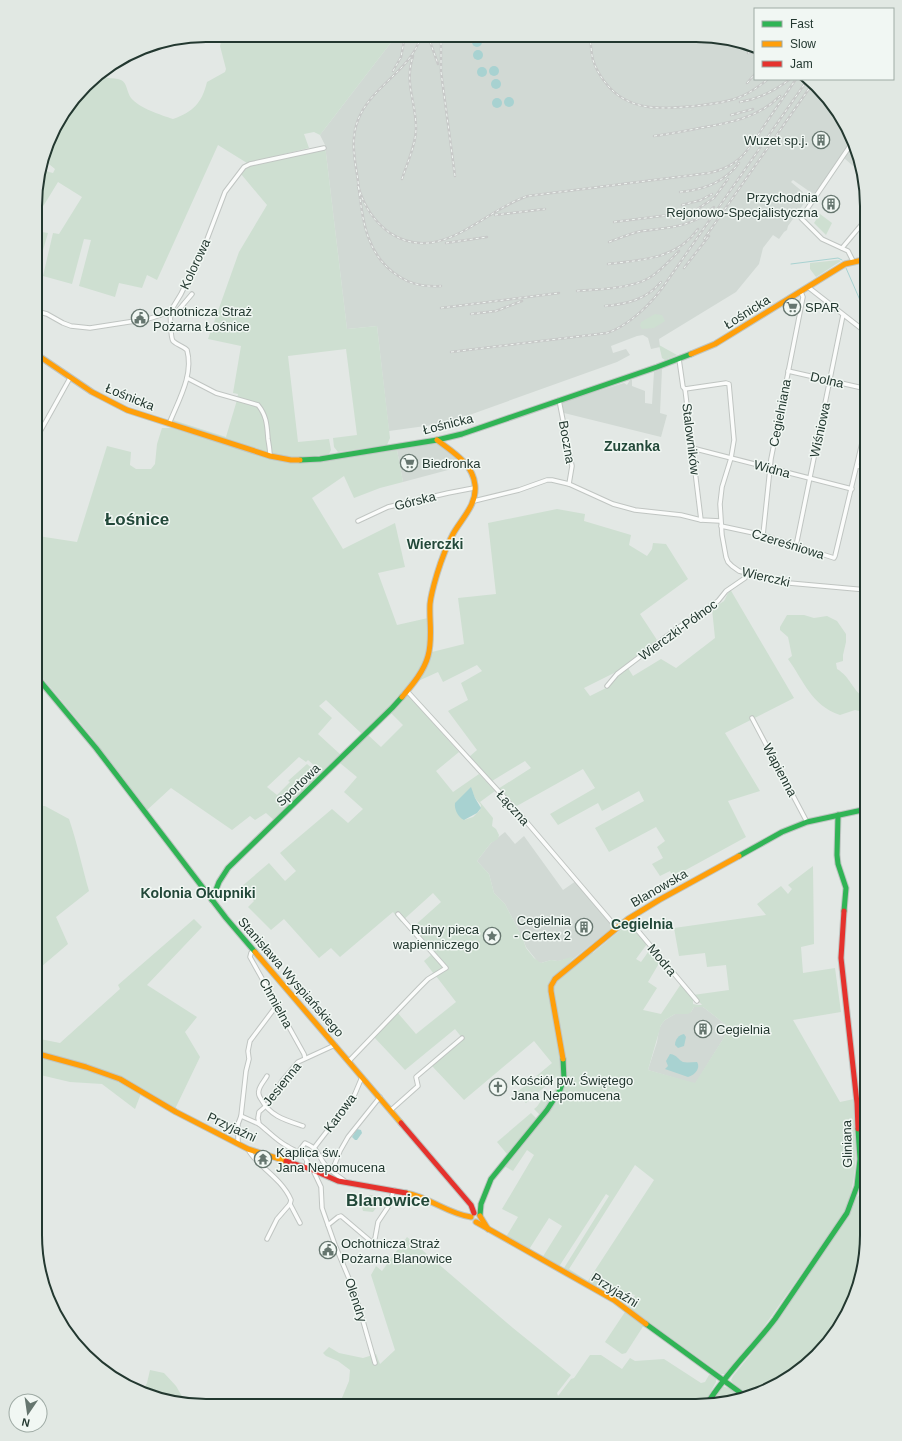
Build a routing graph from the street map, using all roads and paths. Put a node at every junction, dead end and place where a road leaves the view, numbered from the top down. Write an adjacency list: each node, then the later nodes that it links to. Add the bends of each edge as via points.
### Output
1 (849, 147): 4 (street, via 801,218 822,239)
2 (324, 148): 11 (street, Kolorowa, via 244,167 225,192 206,242)
3 (860, 226): 4 (street)
4 (842, 248): 6 (street, via 848,251)
5 (860, 260): 6 (street, Łośnicka)
6 (853, 261): 7 (street, Łośnicka)
7 (808, 287): 8 (street, Łośnicka); 12 (street)
8 (801, 292): 15 (street, Łośnicka, via 725,339); 16 (street, Cegielniana, via 803,297)
9 (192, 294): 11 (street, via 176,313)
10 (42, 313): 11 (street, via 67,324 90,328 148,320)
11 (170, 314): 18 (street, via 172,338 188,353)
12 (843, 314): 13 (street); 19 (street, Wiśniowa)
13 (860, 327)
14 (42, 358): 17 (street, Łośnicka)
15 (679, 359): 21 (street, Stalowników); 22 (street, Łośnicka)
16 (788, 371): 19 (street, Dolna); 32 (street, Cegielniana)
17 (70, 378): 23 (street, Łośnicka, via 114,404); 24 (street)
18 (187, 378): 23 (street); 28 (street, via 216,393 258,405 267,421)
19 (830, 381): 20 (street, Dolna); 33 (street, Wiśniowa)
20 (860, 387)
21 (685, 389): 26 (street, Stalowników); 29 (street, Wierczki, via 729,384 734,440)
22 (559, 400): 25 (street, Łośnicka, via 462,434); 34 (street, Boczna, via 571,459)
23 (169, 424): 28 (street, Łośnicka)
24 (42, 428)
25 (437, 440): 28 (street, Łośnicka, via 320,459 291,460); 35 (street, via 470,469)
26 (692, 448): 29 (street, Widna); 38 (street, Stalowników)
27 (860, 453): 30 (street, Czereśniowa)
28 (270, 456)
29 (731, 458): 32 (street, Widna); 40 (street, Wierczki, via 722,487)
30 (857, 466): 31 (street); 36 (street, Czereśniowa)
31 (860, 467)
32 (770, 468): 33 (street, Widna); 42 (street, Cegielniana)
33 (810, 478): 36 (street, Widna); 43 (street, Wiśniowa)
34 (569, 484): 37 (street, via 547,480 524,489); 38 (street, via 613,504)
35 (474, 488): 37 (street); 39 (street, Górska, via 388,507)
36 (852, 489): 43 (street, Czereśniowa, via 834,558)
37 (474, 501): 48 (street, Sportowa, via 458,525 444,555 430,603 429,653 423,668)
38 (701, 520): 40 (street)
39 (358, 521)
40 (720, 521): 41 (street, Wierczki)
41 (721, 526): 42 (street, Czereśniowa); 44 (street, Wierczki, via 728,562 735,569)
42 (763, 535): 43 (street, Czereśniowa)
43 (796, 546)
44 (747, 573): 45 (street, Wierczki, via 789,583); 47 (street, Wierczki-Północ, via 745,578 726,591 718,601 617,674)
45 (860, 589)
46 (42, 683): 53 (street, Stanisława Wyspiańskiego, via 96,748)
47 (607, 686)
48 (407, 691): 53 (street, Sportowa, via 228,868); 56 (street, Łączna, via 524,819)
49 (752, 718): 52 (street, Wapienna)
50 (860, 810): 51 (street, Blanowska)
51 (838, 815): 52 (street, Blanowska); 89 (street, Gliniana, via 836,855 846,888 841,958 860,1159 857,1186 847,1213 811,1267 764,1334)
52 (808, 822): 55 (street, Blanowska, via 782,832)
53 (212, 900): 57 (street, Stanisława Wyspiańskiego)
54 (398, 914): 64 (street, via 446,968 428,979)
55 (628, 919): 56 (street, Blanowska); 58 (street, Modra)
56 (616, 927): 83 (street, Blanowska, via 552,983 551,996 564,1065 564,1079 547,1110 491,1178)
57 (254, 950): 59 (street, Chmielna, via 250,957); 61 (street, Stanisława Wyspiańskiego)
58 (697, 1001)
59 (277, 1005): 63 (street, Chmielna); 70 (street, via 251,1038)
60 (462, 1038): 69 (street, via 416,1077 418,1086)
61 (335, 1045): 63 (street, Jesienna); 64 (street, Stanisława Wyspiańskiego)
62 (42, 1055): 73 (street, Przyjaźni, via 117,1078)
63 (305, 1058): 68 (street, Jesienna, via 298,1062 282,1081)
64 (349, 1061): 66 (street, Stanisława Wyspiańskiego)
65 (267, 1076): 68 (street, via 259,1088 259,1095)
66 (362, 1077): 67 (street, Stanisława Wyspiańskiego); 74 (street, Karowa, via 354,1096)
67 (380, 1097): 69 (street, Stanisława Wyspiańskiego); 79 (street, via 348,1137)
68 (265, 1107): 71 (street, Jesienna, via 259,1113); 72 (street, via 284,1120)
69 (390, 1110): 83 (street, Stanisława Wyspiańskiego)
70 (242, 1116): 71 (street); 73 (street, via 238,1126)
71 (260, 1124): 76 (street, Jesienna, via 286,1146)
72 (302, 1126)
73 (238, 1144): 75 (street, Przyjaźni)
74 (314, 1148): 76 (street, via 305,1144); 79 (street)
75 (248, 1149): 77 (street, Przyjaźni); 82 (street, via 289,1194)
76 (298, 1152): 77 (street, via 306,1160)
77 (306, 1168): 78 (street, Przyjaźni)
78 (313, 1170): 80 (street, Przyjaźni); 85 (street, Olendry, via 321,1187 322,1208)
79 (332, 1171): 80 (street)
80 (347, 1183): 81 (street, Przyjaźni)
81 (394, 1190): 83 (street, Przyjaźni, via 420,1196 463,1216); 85 (street, via 388,1207 378,1222 374,1244 341,1216)
82 (290, 1204): 84 (street); 87 (street, via 277,1219)
83 (476, 1214): 86 (street, Przyjaźni); 86 (street, Przyjaźni, via 473,1220)
84 (300, 1223)
85 (328, 1225): 88 (street, Olendry, via 355,1293)
86 (488, 1229): 89 (street, Przyjaźni, via 614,1300)
87 (267, 1239)
88 (375, 1363)
89 (724, 1380): 90 (street, Przyjaźni); 91 (street, Gliniana)
90 (740, 1393)
91 (710, 1399)

